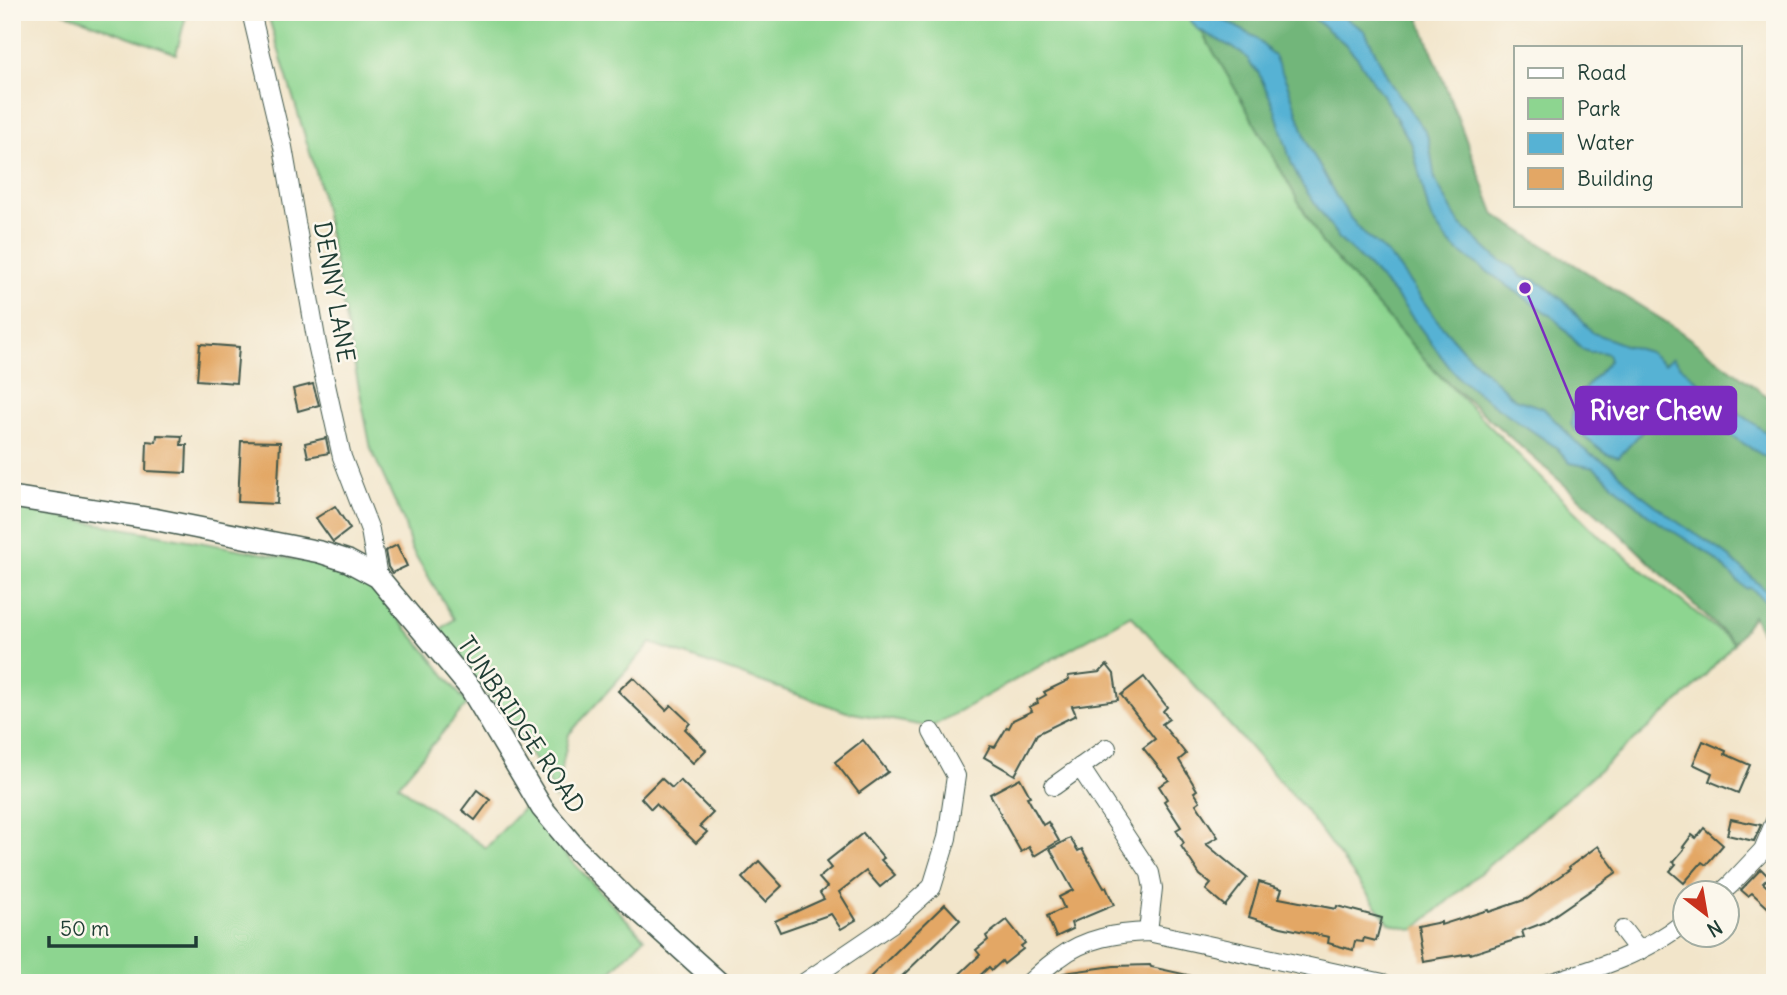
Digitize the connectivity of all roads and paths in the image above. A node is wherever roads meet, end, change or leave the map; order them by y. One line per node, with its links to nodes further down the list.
1 (251, 12): 3 (street, DENNY LANE)
2 (12, 497): 3 (street)
3 (378, 577): 14 (street, TUNBRIDGE ROAD)
4 (932, 732): 15 (street)
5 (1107, 748): 6 (street)
6 (1080, 767): 7 (street); 12 (street)
7 (1054, 786)
8 (1775, 821): 9 (street)
9 (1735, 880)
10 (1672, 929): 13 (street)
11 (1623, 930): 13 (street)
12 (1148, 932): 16 (street); 17 (street)
13 (1639, 951): 18 (street)
14 (719, 983)
15 (804, 983)
16 (1029, 983)
17 (1383, 983)
18 (1549, 983)

